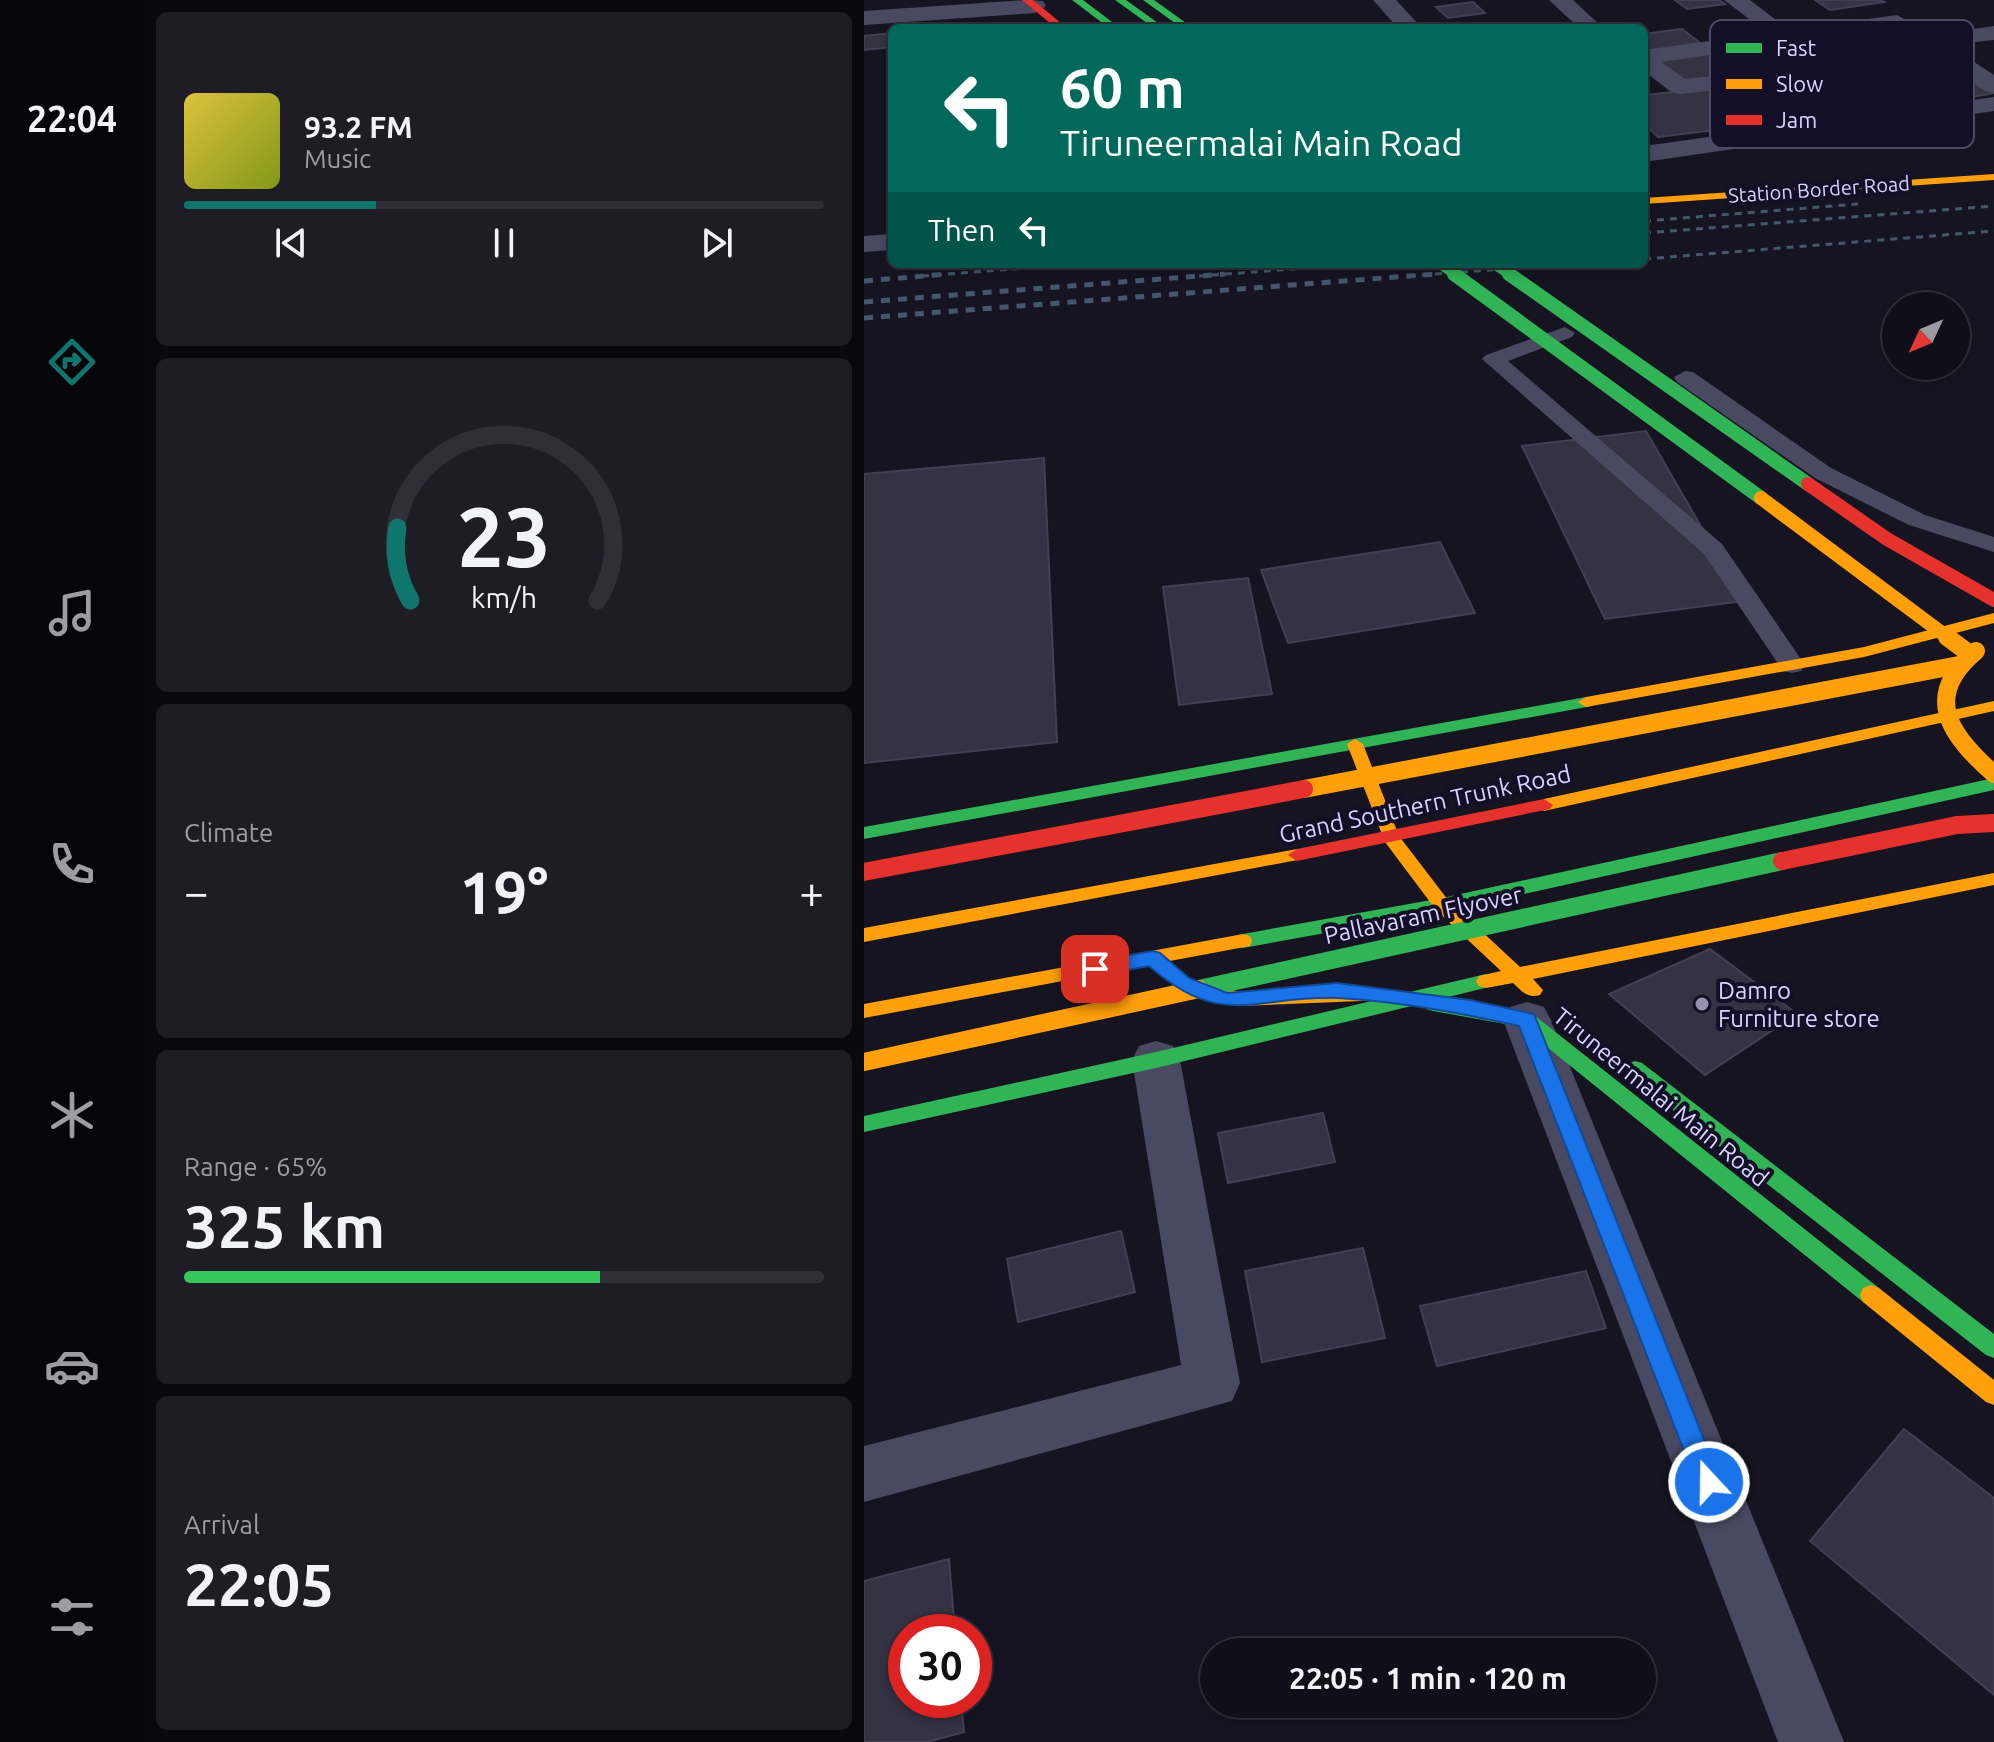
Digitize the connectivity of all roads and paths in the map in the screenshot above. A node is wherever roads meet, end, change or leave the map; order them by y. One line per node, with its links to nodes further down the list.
1 (1077, 0): 13 (main road)
2 (1120, 0): 14 (main road)
3 (1148, 0): 15 (main road)
4 (1384, 0): 16 (street)
5 (1560, 0): 17 (street)
6 (1735, 0): 10 (street)
7 (1886, 0): 11 (street)
8 (1031, 3): 9 (street); 12 (main road)
9 (864, 18)
10 (1765, 20)
11 (1910, 20)
12 (1057, 24)
13 (1110, 24)
14 (1154, 24)
15 (1182, 24)
16 (1407, 24)
17 (1587, 24)
18 (1994, 33): 19 (street)
19 (1974, 38)
20 (1710, 49): 21 (street)
21 (1648, 57)
22 (1648, 61): 28 (street)
23 (1974, 63): 25 (street)
24 (1974, 71): 27 (street)
25 (1994, 74)
26 (1710, 84): 28 (street)
27 (1994, 86)
28 (1680, 87): 29 (street)
29 (1648, 91)
30 (1994, 104): 31 (street)
31 (1974, 107)
32 (1710, 145): 33 (street)
33 (1648, 153)
34 (1994, 177): 35 (main road, Station Border Road)
35 (1648, 199)
36 (888, 242): 37 (street)
37 (864, 244)
38 (1445, 268): 44 (main road, bridge)
39 (1500, 268): 41 (main road, bridge)
40 (1994, 545): 45 (lane)
41 (1994, 600)
42 (1994, 618): 45 (main road)
43 (1994, 642): 44 (main road)
44 (1965, 660): 48 (main road, bridge); 53 (main road, bridge)
45 (1792, 665): 47 (main road)
46 (1994, 706): 52 (main road, Grand Southern Trunk Road)
47 (1355, 744): 51 (main road); 52 (main road, Tiruneermalai Main Road)
48 (1994, 774)
49 (1994, 784): 55 (main road)
50 (1994, 823): 63 (main road, Pallavaram Flyover, bridge)
51 (864, 833)
52 (1391, 838): 55 (main road, Tiruneermalai Main Road); 56 (main road, Grand Southern Trunk Road)
53 (864, 872)
54 (1994, 879): 58 (main road)
55 (1442, 905): 57 (main road); 58 (main road, Tiruneermalai Main Road)
56 (864, 935)
57 (1153, 958): 59 (main road, Tiruneermalai Main Road); 60 (main road)
58 (1530, 999): 59 (main road); 59 (main road, Tiruneermalai Main Road); 66 (main road, Tiruneermalai Main Road); 68 (street)
59 (1407, 1001): 61 (main road)
60 (864, 1011)
61 (1156, 1060): 64 (main road); 67 (street)
62 (1624, 1061): 65 (main road, Tiruneermalai Main Road)
63 (864, 1062)
64 (864, 1124)
65 (1994, 1348)
66 (1994, 1394)
67 (864, 1474)
68 (1811, 1742)

